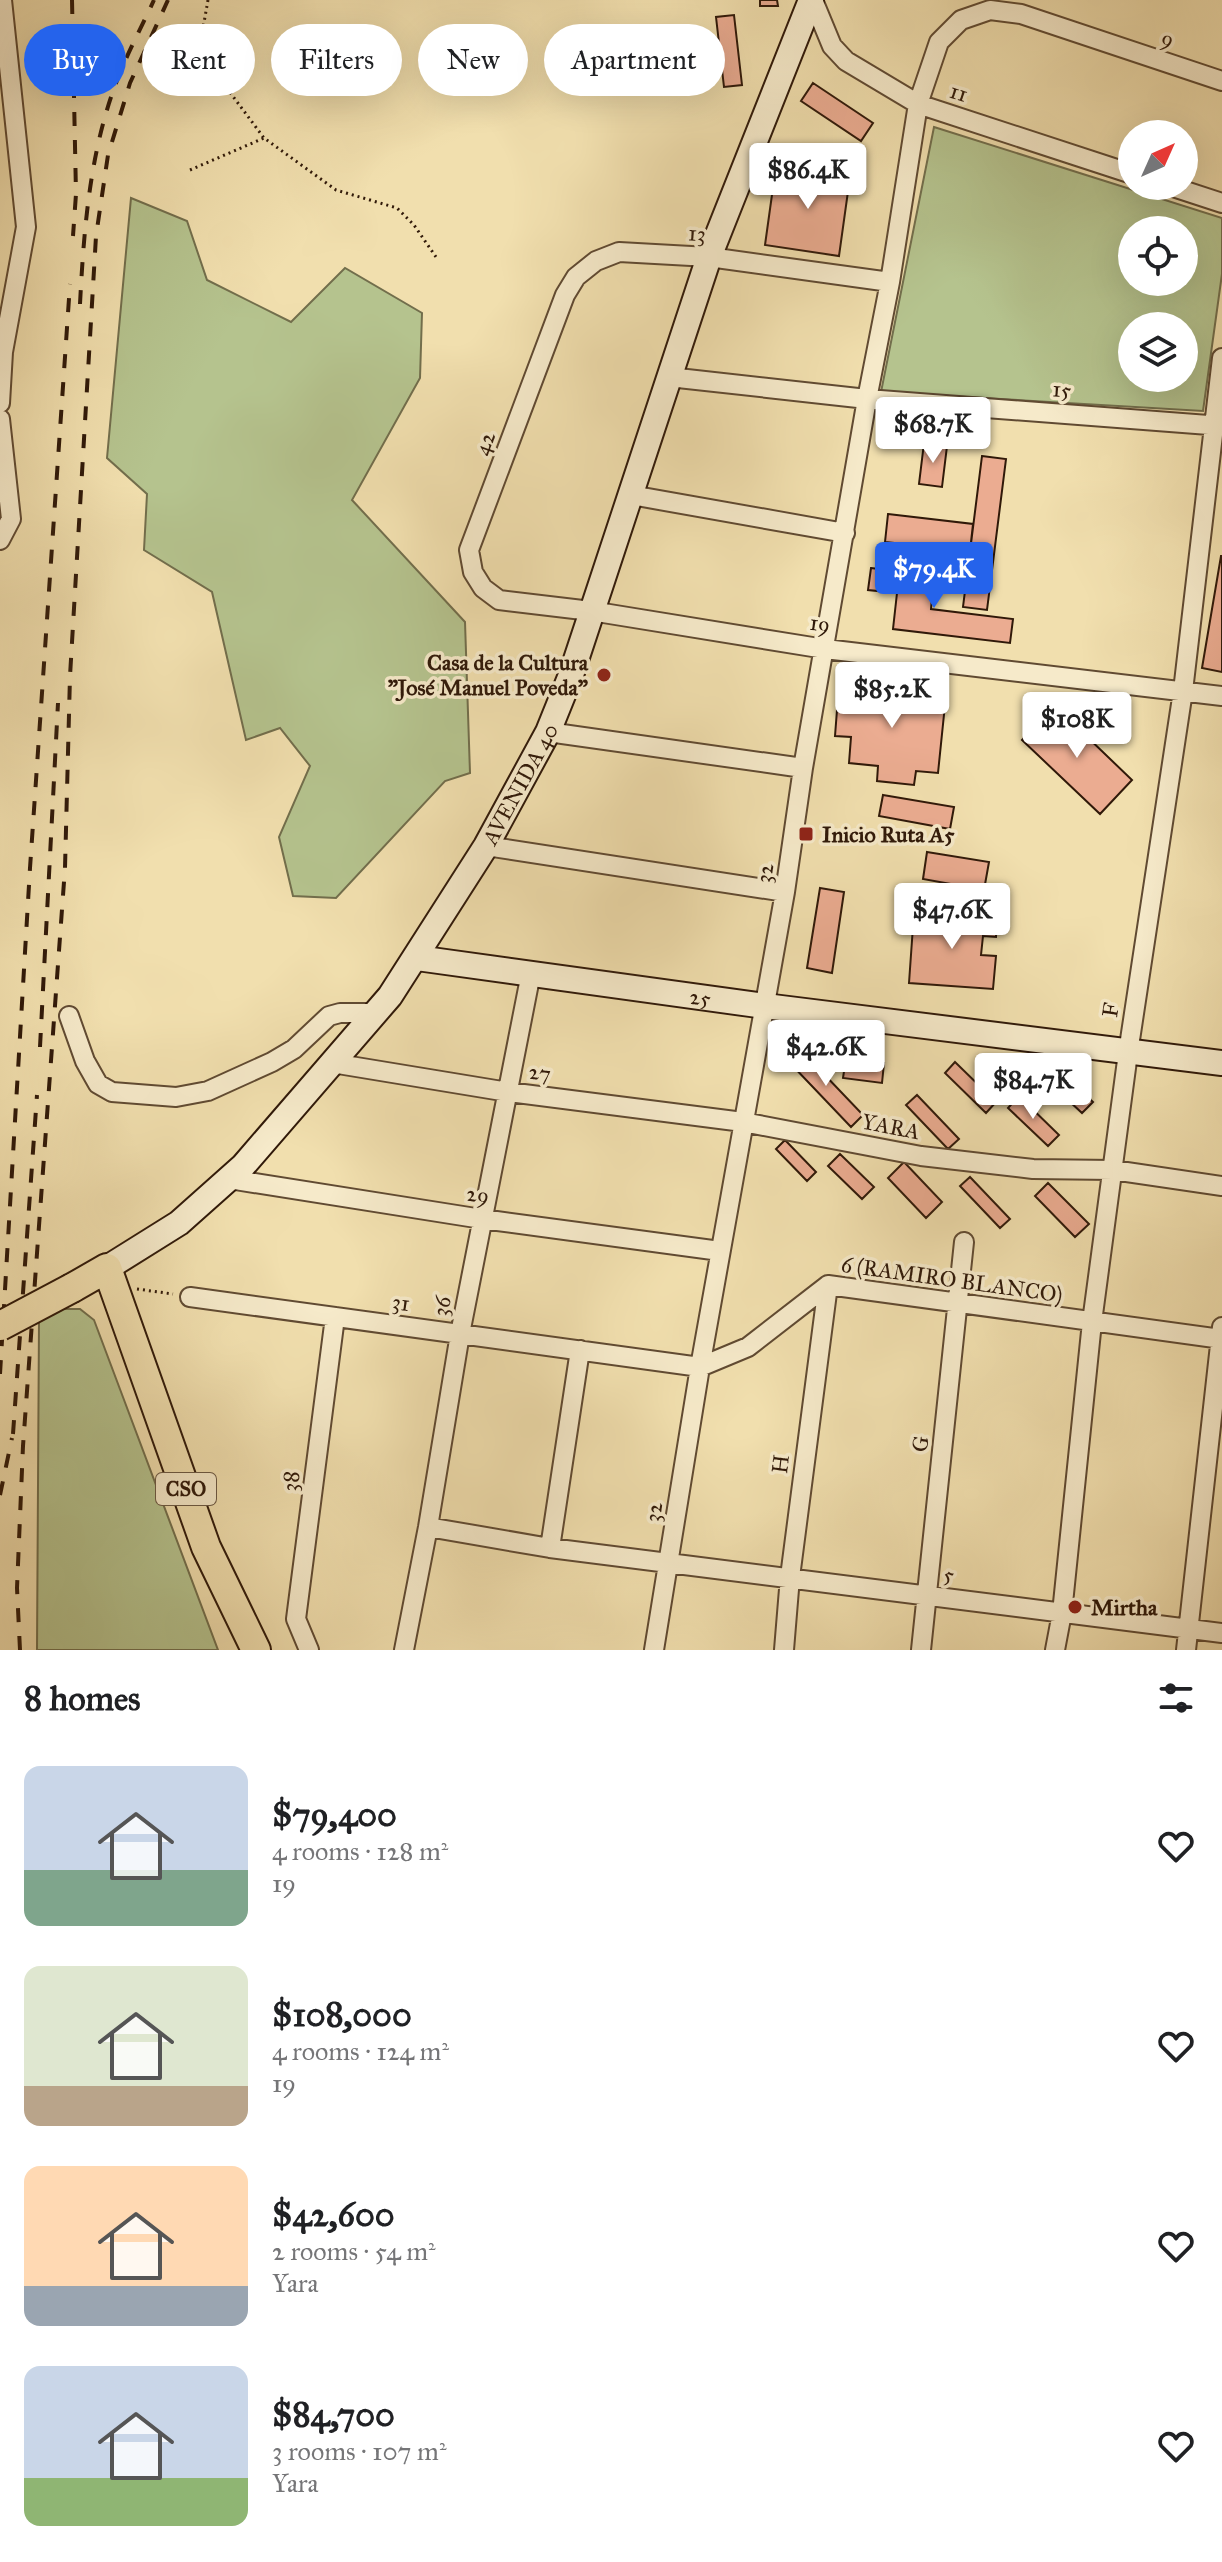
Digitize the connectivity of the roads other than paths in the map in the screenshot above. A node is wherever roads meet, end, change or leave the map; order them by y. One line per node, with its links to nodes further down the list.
1 (2, 0): 14 (street)
2 (812, 0): 4 (street, 11); 8 (main road, AVENIDA 40)
3 (1222, 81): 4 (street, 9)
4 (918, 104): 5 (street, 11); 9 (street, 32)
5 (1118, 169)
6 (1198, 195): 7 (street)
7 (1222, 203)
8 (709, 257): 9 (street, 13); 10 (street, 13); 12 (main road, AVENIDA 40)
9 (890, 282): 13 (street, 32)
10 (565, 295): 20 (street, 42)
11 (1222, 358): 16 (street, F)
12 (669, 377): 13 (street, 15); 17 (main road, AVENIDA 40)
13 (867, 399): 16 (street, 15); 18 (street, 32)
14 (0, 403)
15 (0, 419): 19 (street)
16 (1218, 425): 23 (street, F)
17 (631, 495): 18 (street); 21 (main road, AVENIDA 40)
18 (845, 533): 22 (street, 32)
19 (0, 540)
20 (499, 600): 21 (street, 19)
21 (591, 611): 22 (street, 19); 25 (main road, AVENIDA 40)
22 (825, 649): 23 (street, 19); 26 (street, 32)
23 (1183, 691): 24 (street, 19); 34 (street, F)
24 (1222, 696)
25 (548, 732): 26 (street); 27 (main road, AVENIDA 40)
26 (803, 768): 28 (street, 32)
27 (486, 846): 28 (street); 29 (main road, AVENIDA 40)
28 (785, 892): 31 (street, 32)
29 (417, 958): 30 (main road, 25); 32 (main road, AVENIDA 40)
30 (531, 973): 31 (main road, 25); 37 (street, 36)
31 (765, 1006): 34 (main road, 25); 38 (street, 32)
32 (375, 1013): 33 (street); 35 (main road, AVENIDA 40)
33 (69, 1016)
34 (1128, 1053): 36 (main road, 25); 39 (street, F)
35 (332, 1063): 37 (street, 27); 40 (main road, AVENIDA 40)
36 (1222, 1063)
37 (508, 1092): 38 (street, 27); 42 (street, 36)
38 (743, 1122): 39 (street, YARA); 44 (street, 32)
39 (1113, 1170): 41 (street, YARA); 51 (street, F)
40 (229, 1179): 42 (street, 29); 45 (main road, AVENIDA 40)
41 (1222, 1186)
42 (482, 1219): 44 (street, 29); 54 (street, 36)
43 (964, 1242): 49 (street, G)
44 (720, 1251): 57 (street, 32)
45 (110, 1277): 47 (main road); 52 (main road, CSO)
46 (828, 1285): 49 (street, 6 (RAMIRO BLANCO)); 57 (street, 6 (RAMIRO BLANCO)); 61 (street, H)
47 (72, 1288): 52 (main road, CSO); 53 (main road, bridge)
48 (190, 1297): 50 (street, 31)
49 (958, 1305): 51 (street, 6 (RAMIRO BLANCO)); 62 (street, G)
50 (335, 1317): 54 (street, 31); 67 (street, 38)
51 (1092, 1322): 55 (street, 6 (RAMIRO BLANCO)); 63 (street, F)
52 (127, 1323): 66 (main road, CSO)
53 (0, 1326)
54 (460, 1334): 56 (street, 31); 58 (street, 36)
55 (1221, 1335): 64 (street)
56 (580, 1350): 57 (street, 31); 59 (street)
57 (700, 1367): 60 (street, 32)
58 (428, 1527): 59 (street, 5); 68 (street, 36)
59 (550, 1548): 60 (street, 5)
60 (670, 1562): 61 (street, 5); 69 (street, 32)
61 (790, 1577): 62 (street, 5); 70 (street, H)
62 (928, 1596): 63 (street, 5); 71 (street, G)
63 (1062, 1613): 64 (street, 5); 72 (street, F)
64 (1189, 1628): 65 (street, 5); 73 (street)
65 (1222, 1633)
66 (256, 1650)
67 (309, 1650)
68 (404, 1650)
69 (654, 1650)
70 (784, 1650)
71 (921, 1650)
72 (1055, 1650)
73 (1186, 1650)

